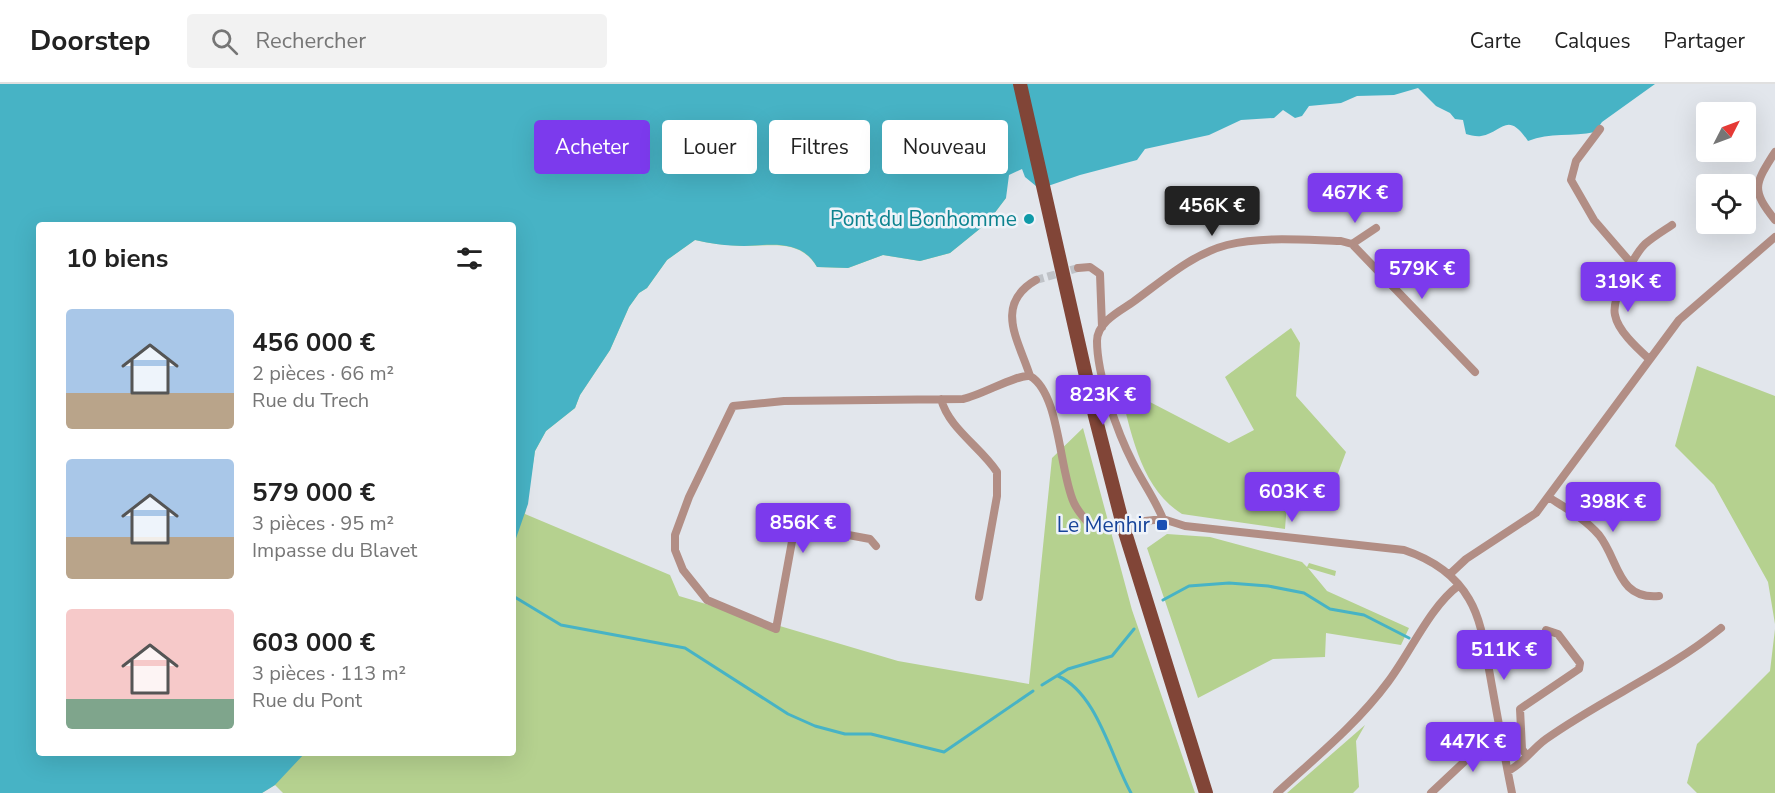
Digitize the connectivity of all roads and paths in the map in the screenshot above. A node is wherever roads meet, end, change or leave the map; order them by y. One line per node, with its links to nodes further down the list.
1 (1020, 84): 19 (main road)
2 (1600, 129): 9 (street)
3 (1775, 152): 4 (street)
4 (1775, 220)
5 (1672, 225): 9 (street)
6 (1376, 228): 8 (street)
7 (1775, 237): 13 (street)
8 (1352, 244): 12 (street); 14 (street)
9 (1631, 263): 13 (street)
10 (1078, 268): 12 (street)
11 (1036, 280): 15 (street)
12 (1102, 327): 18 (street)
13 (1648, 359): 17 (street)
14 (1475, 372)
15 (1030, 376): 16 (street); 19 (street)
16 (941, 399): 20 (street); 24 (street)
17 (1550, 498): 21 (street); 23 (street)
18 (1163, 519): 19 (street); 21 (street)
19 (1125, 529): 30 (main road)
20 (876, 546)
21 (1450, 574): 22 (street)
22 (1458, 586): 27 (street); 31 (street)
23 (1659, 596)
24 (979, 597)
25 (1721, 628): 28 (street)
26 (1546, 630): 28 (street)
27 (1500, 733): 29 (street); 32 (street)
28 (1527, 756): 29 (street)
29 (1508, 771): 33 (street)
30 (1206, 793)
31 (1277, 793)
32 (1431, 793)
33 (1512, 793)

